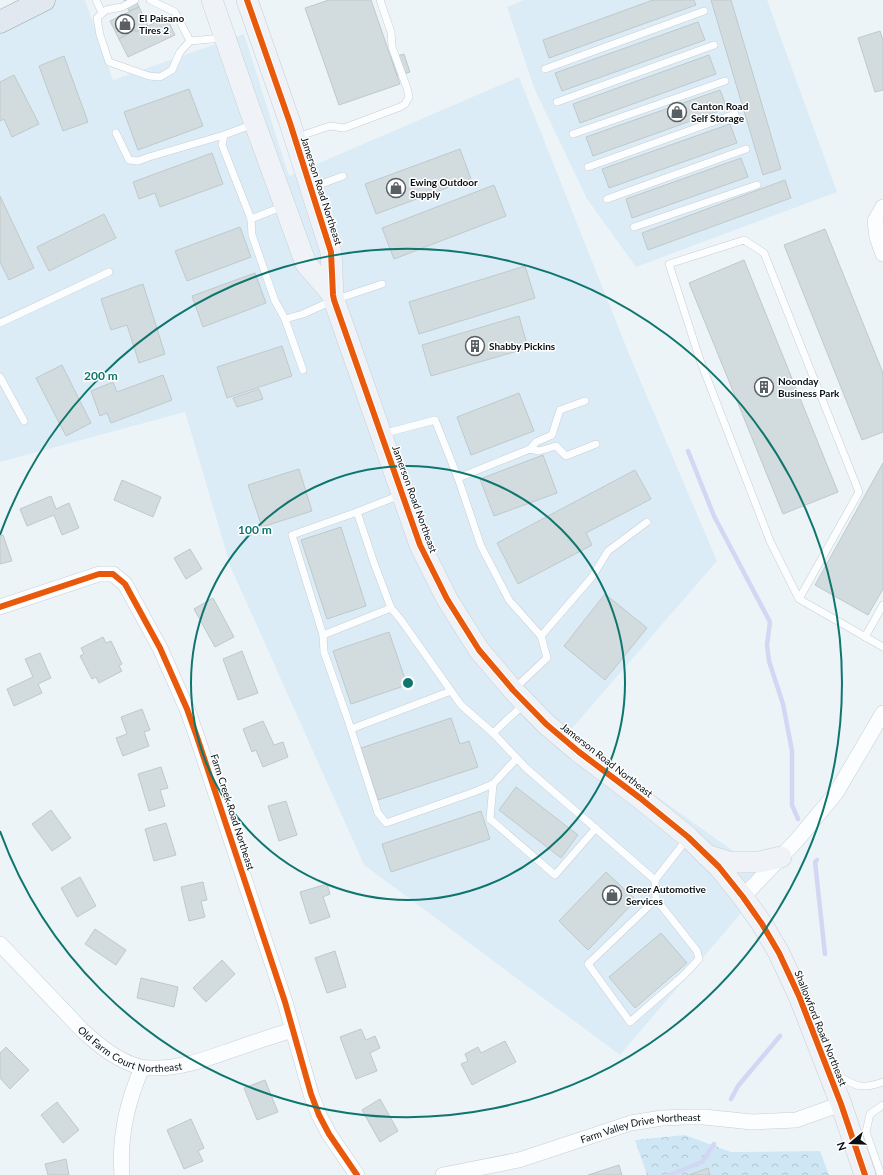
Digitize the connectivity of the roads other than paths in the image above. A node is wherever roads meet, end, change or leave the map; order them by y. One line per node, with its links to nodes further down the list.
1 (44, 0): 10 (main road)
2 (96, 0): 9 (lane)
3 (135, 0): 9 (lane)
4 (150, 0): 12 (lane)
5 (212, 0): 11 (street, Jamerson Road Northeast)
6 (247, 0): 22 (street, Jamerson Road Northeast)
7 (380, 0): 22 (lane)
8 (704, 11): 14 (lane)
9 (102, 13): 12 (lane)
10 (0, 22)
11 (225, 37): 12 (lane); 18 (street, Jamerson Road Northeast)
12 (190, 41)
13 (714, 45): 16 (lane)
14 (545, 69)
15 (725, 81): 20 (lane)
16 (557, 102)
17 (735, 114): 24 (lane)
18 (255, 124): 21 (lane); 29 (street, Jamerson Road Northeast)
19 (116, 133): 21 (lane)
20 (573, 134)
21 (224, 135): 31 (lane)
22 (294, 138): 27 (street, Jamerson Road Northeast)
23 (746, 149): 28 (lane)
24 (588, 166)
25 (343, 176): 27 (lane)
26 (757, 185): 32 (lane)
27 (311, 188): 36 (street, Jamerson Road Northeast)
28 (607, 199)
29 (285, 206): 31 (lane); 36 (street, Jamerson Road Northeast)
30 (883, 207): 33 (street)
31 (251, 219): 37 (lane)
32 (634, 227)
33 (883, 254)
34 (109, 272): 38 (lane)
35 (382, 284): 36 (lane)
36 (334, 297): 37 (lane); 43 (street, Jamerson Road Northeast)
37 (285, 319): 39 (lane)
38 (0, 323)
39 (303, 370)
40 (0, 377): 42 (lane)
41 (585, 401): 45 (lane)
42 (24, 421)
43 (381, 434): 46 (lane); 47 (street, Jamerson Road Northeast)
44 (596, 444): 45 (lane)
45 (530, 449): 46 (lane)
46 (458, 478): 55 (lane)
47 (402, 494): 48 (lane); 59 (street, Jamerson Road Northeast)
48 (357, 512): 53 (lane); 54 (lane)
49 (647, 522): 55 (lane)
50 (799, 599): 50 (lane); 56 (lane)
51 (883, 605): 56 (lane)
52 (0, 607): 73 (street, Farm Creek Road Northeast)
53 (391, 608): 54 (lane); 58 (lane)
54 (323, 635): 61 (lane)
55 (541, 636): 59 (lane)
56 (866, 637): 57 (lane)
57 (883, 647)
58 (451, 691): 61 (lane); 62 (lane)
59 (519, 696): 62 (lane); 66 (street, Jamerson Road Northeast)
60 (883, 713): 68 (street)
61 (351, 729): 64 (lane)
62 (493, 733): 63 (lane)
63 (517, 758): 64 (lane); 65 (lane)
64 (494, 784): 65 (lane)
65 (596, 828): 69 (lane)
66 (688, 837): 67 (street, Jamerson Road Northeast); 69 (lane)
67 (706, 855): 68 (street); 70 (street, Jamerson Road Northeast)
68 (781, 857): 70 (street)
69 (655, 880): 71 (lane)
70 (743, 897): 75 (street, Shallowford Road Northeast)
71 (656, 899): 71 (lane)
72 (0, 944): 74 (street, Old Farm Court Northeast)
73 (292, 1030): 74 (street, Old Farm Court Northeast); 81 (street, Farm Creek Road Northeast)
74 (142, 1068): 80 (street)
75 (828, 1071): 76 (lane); 77 (street, Shallowford Road Northeast)
76 (883, 1082)
77 (841, 1104): 79 (street, Farm Valley Drive Northeast); 83 (street, Shallowford Road Northeast)
78 (883, 1105): 84 (lane)
79 (477, 1172): 82 (street, Farm Valley Drive Northeast)
80 (122, 1175)
81 (357, 1175)
82 (443, 1175)
83 (865, 1175)
84 (881, 1175)

